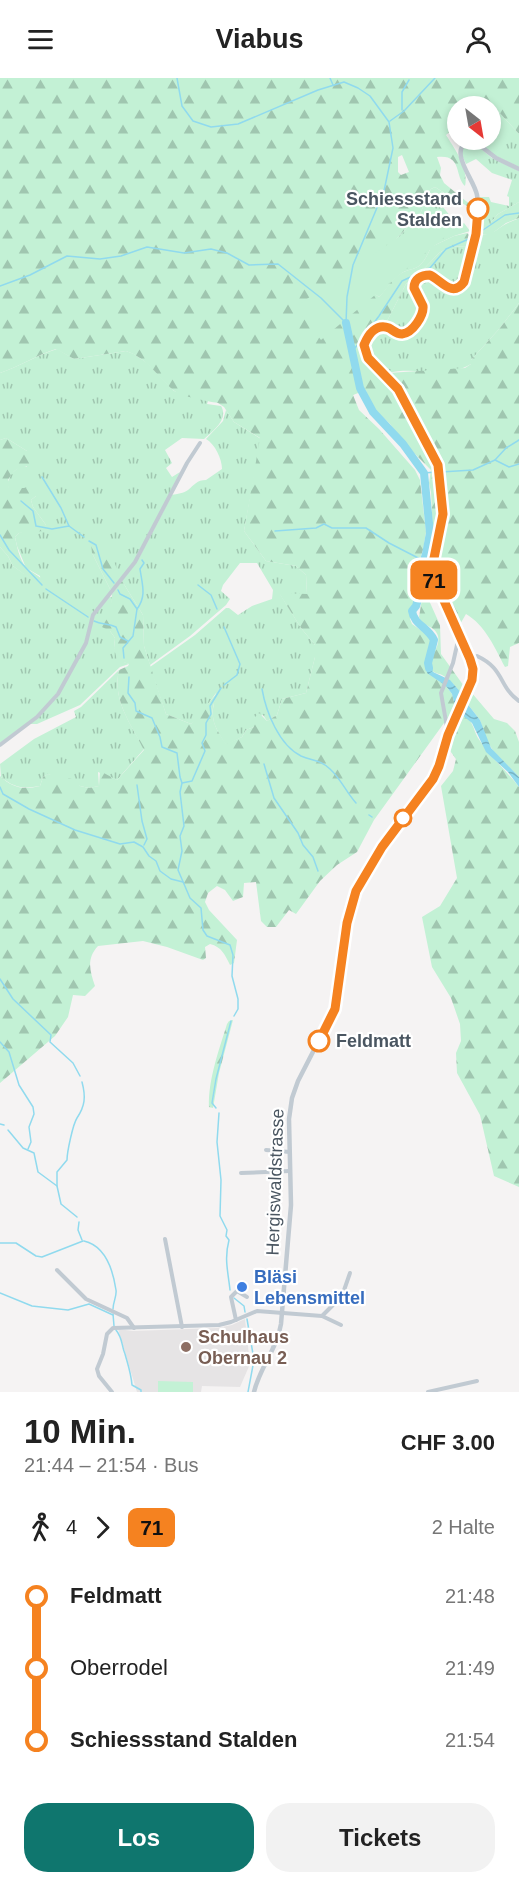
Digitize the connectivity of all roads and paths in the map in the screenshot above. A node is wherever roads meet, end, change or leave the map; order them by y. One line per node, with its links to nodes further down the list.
1 (519, 169): 3 (street, Hergiswaldstrasse)
2 (200, 443): 7 (street)
3 (459, 636): 4 (street, Hergiswaldstrasse); 6 (street)
4 (470, 659): 5 (street); 6 (street, Hergiswaldstrasse)
5 (519, 701)
6 (448, 735): 9 (street, Hergiswaldstrasse)
7 (0, 745)
8 (266, 1150): 9 (street)
9 (290, 1152): 10 (street, Hergiswaldstrasse)
10 (290, 1171): 11 (street); 16 (street, Hergiswaldstrasse)
11 (241, 1173)
12 (165, 1239): 20 (street)
13 (57, 1270): 21 (street)
14 (350, 1273): 17 (street)
15 (247, 1298): 18 (street)
16 (282, 1312): 17 (street); 18 (street); 24 (street, Hergiswaldstrasse)
17 (322, 1316): 19 (street)
18 (236, 1320): 20 (street)
19 (342, 1325)
20 (182, 1327): 21 (street)
21 (135, 1328): 23 (street)
22 (477, 1381): 25 (street)
23 (112, 1392)
24 (254, 1392)
25 (428, 1392)

